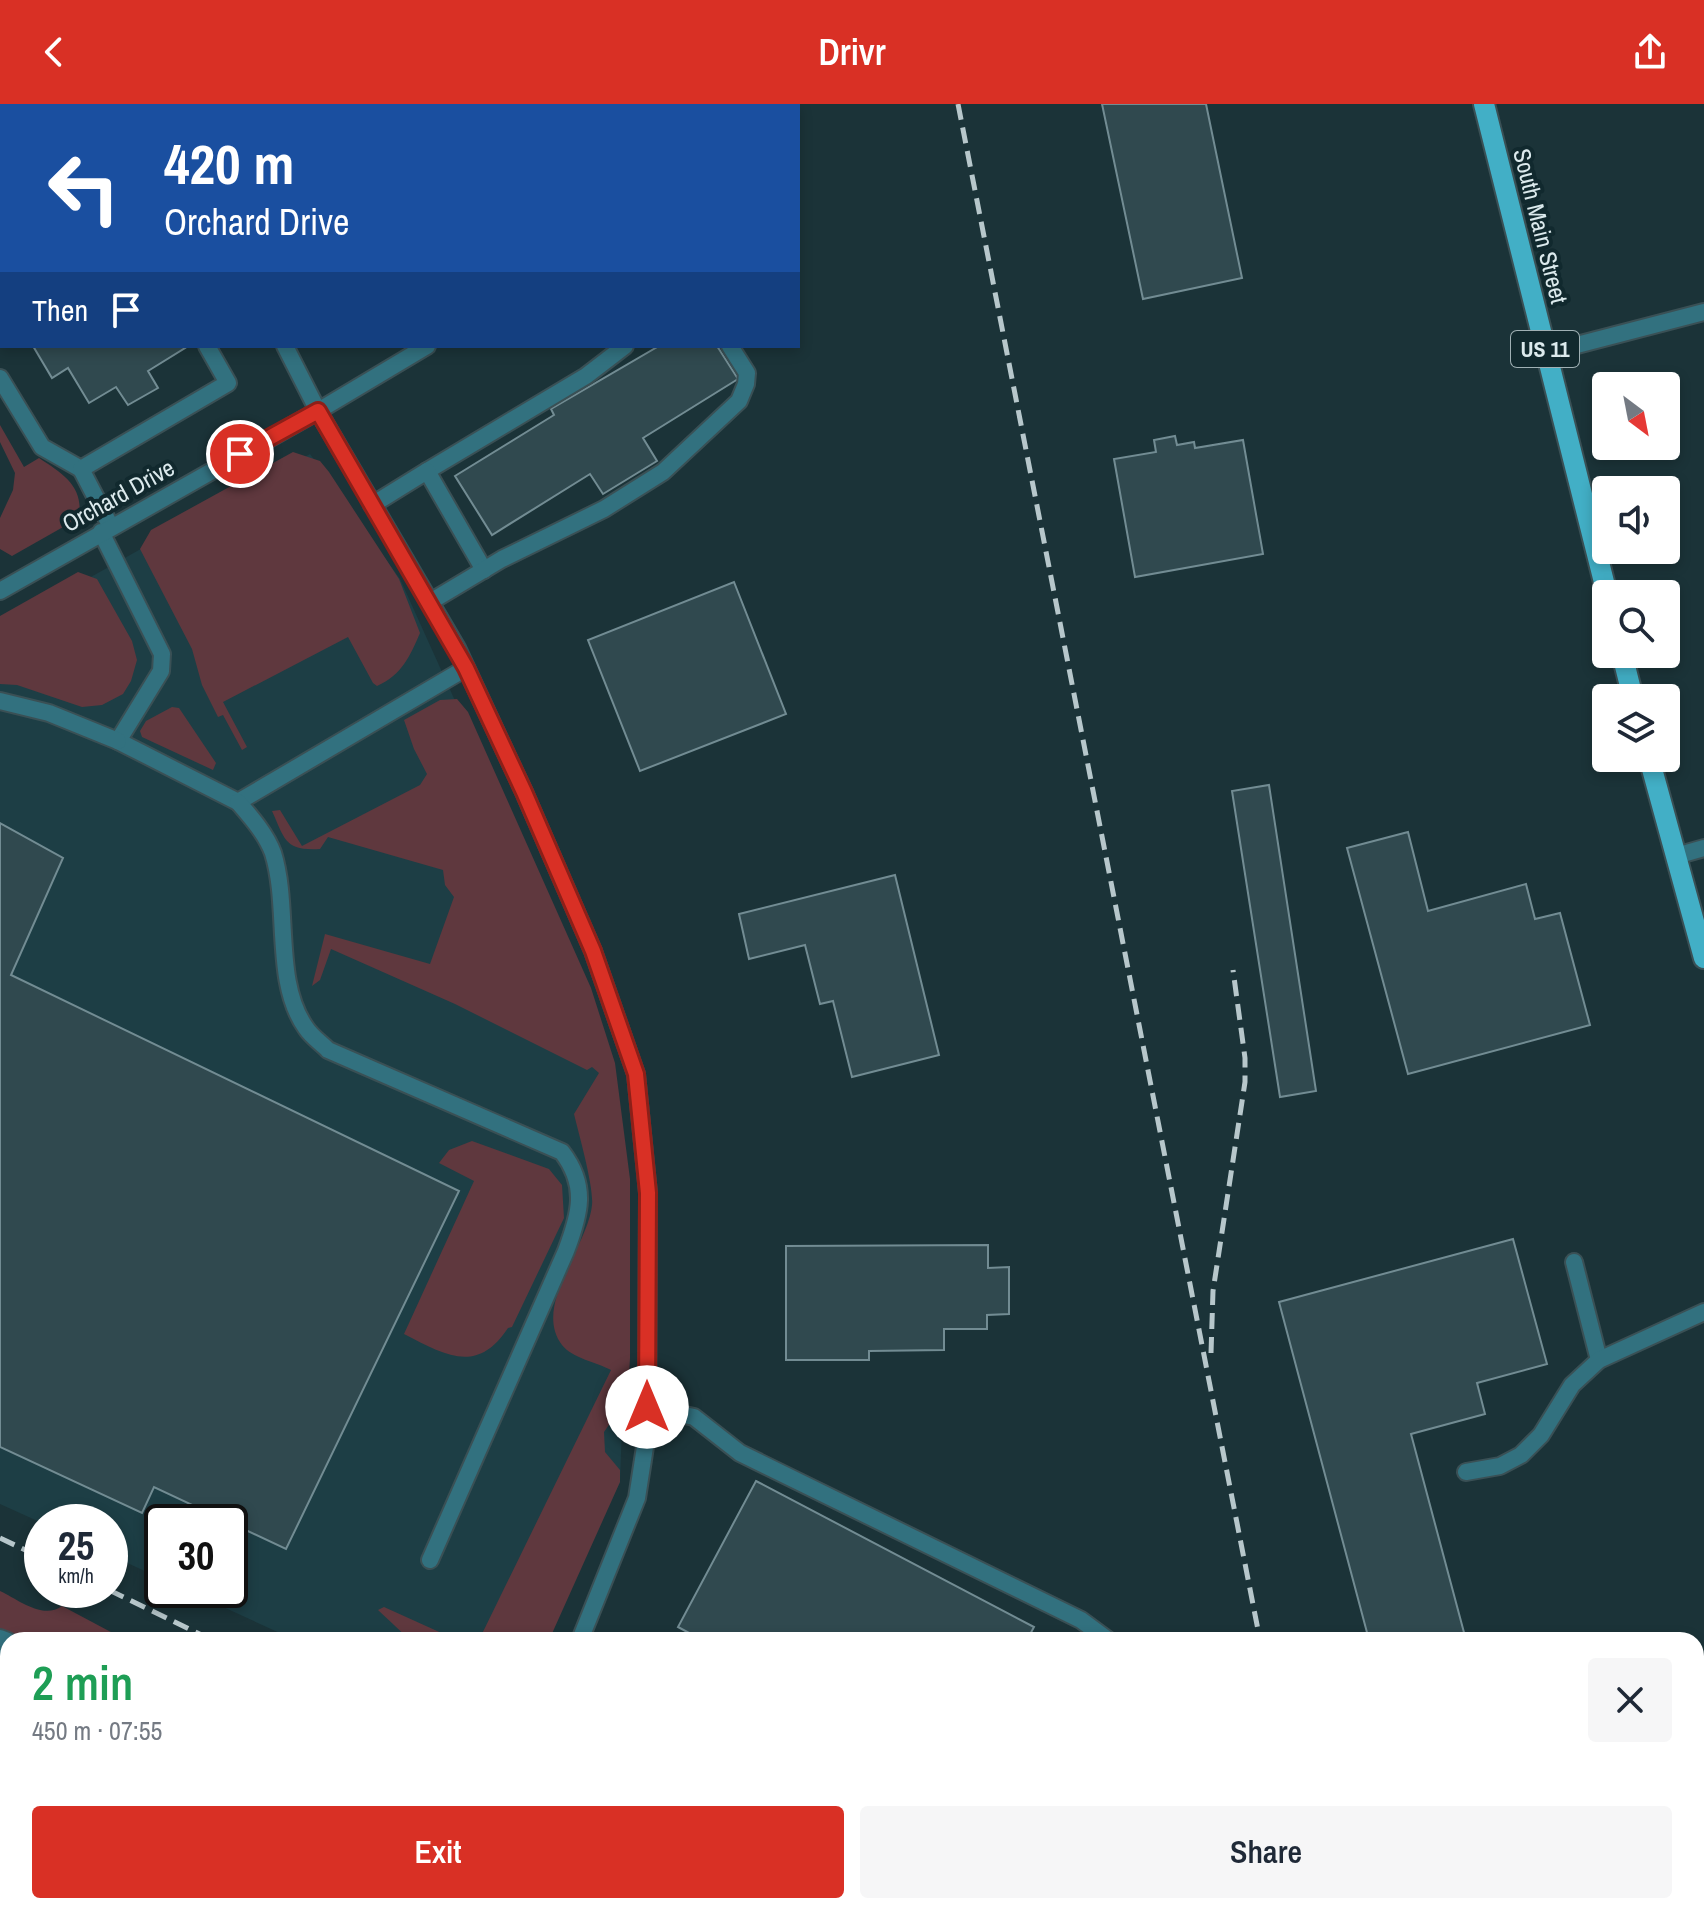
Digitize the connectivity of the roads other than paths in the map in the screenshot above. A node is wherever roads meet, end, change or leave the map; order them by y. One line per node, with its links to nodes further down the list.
1 (1484, 104): 8 (main road, South Main Street / US 11)
2 (1704, 312): 8 (street)
3 (208, 348): 11 (street)
4 (286, 348): 10 (street)
5 (424, 348): 10 (street, Orchard Drive)
6 (622, 348): 12 (street)
7 (731, 348): 15 (street)
8 (1546, 353): 16 (main road, South Main Street / US 11)
9 (0, 378): 11 (street)
10 (318, 411): 13 (street); 14 (street, Orchard Drive)
11 (81, 469): 14 (street)
12 (427, 471): 13 (street); 15 (street)
13 (372, 505): 18 (street)
14 (106, 529): 17 (street, Orchard Drive); 21 (street)
15 (484, 570): 18 (street)
16 (1603, 580)
17 (0, 591)
18 (430, 602): 19 (street)
19 (466, 668): 23 (street); 30 (street)
20 (0, 701): 21 (street)
21 (118, 741): 23 (street)
22 (1653, 772): 25 (main road)
23 (238, 802): 32 (street)
24 (1704, 848): 25 (street)
25 (1676, 856): 26 (main road)
26 (1704, 958)
27 (1574, 1262): 29 (street)
28 (1704, 1312): 29 (street)
29 (1599, 1360): 31 (street)
30 (647, 1407): 33 (street); 34 (street)
31 (1466, 1472)
32 (430, 1560)
33 (583, 1632)
34 (1097, 1632)

